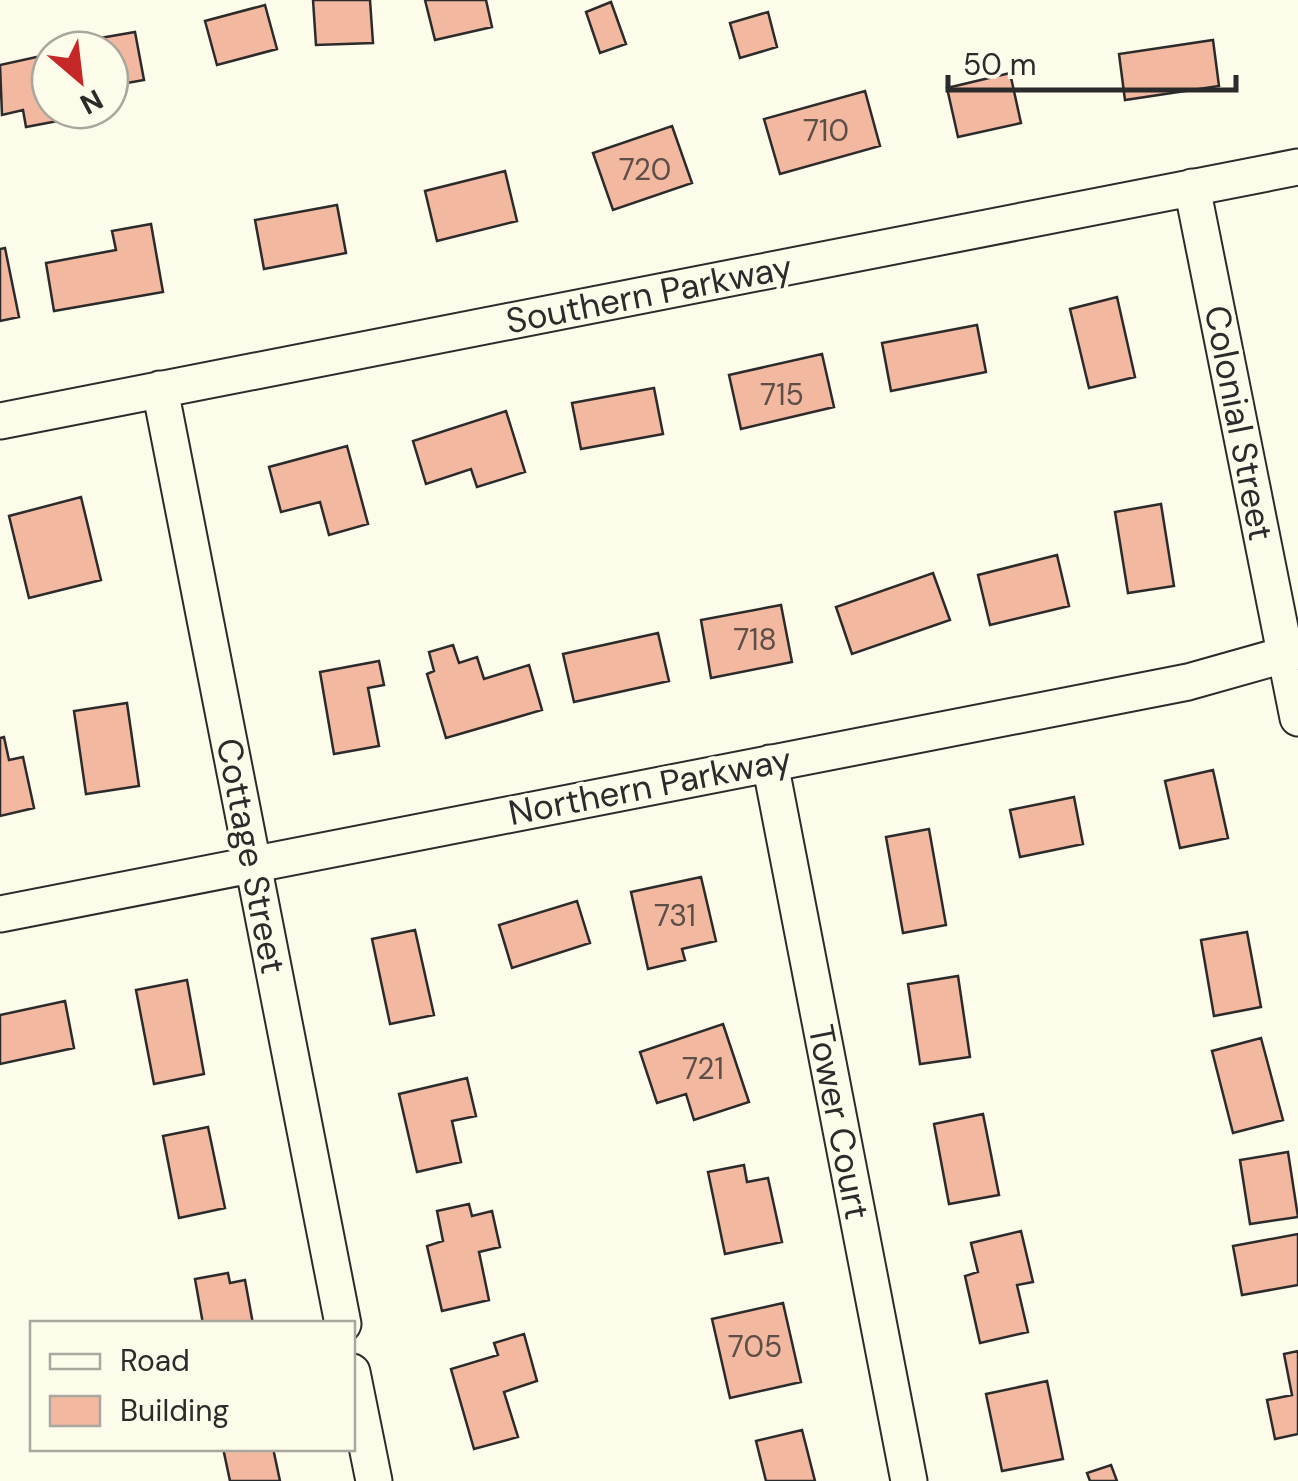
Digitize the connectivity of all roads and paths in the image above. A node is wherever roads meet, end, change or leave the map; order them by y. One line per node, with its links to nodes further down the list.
1 (1298, 166): 2 (street, Southern Parkway)
2 (1192, 187): 3 (street, Southern Parkway); 5 (street, Colonial Street)
3 (160, 389): 4 (street, Southern Parkway); 8 (street, Cottage Street)
4 (0, 421)
5 (1292, 652): 6 (street, Colonial Street); 7 (street, Northern Parkway)
6 (1298, 718)
7 (770, 762): 8 (street, Northern Parkway); 13 (street, Tower Court)
8 (252, 864): 9 (street, Northern Parkway); 10 (street, Cottage Street)
9 (0, 914)
10 (342, 1321)
11 (355, 1387): 12 (street)
12 (374, 1481)
13 (908, 1481)

